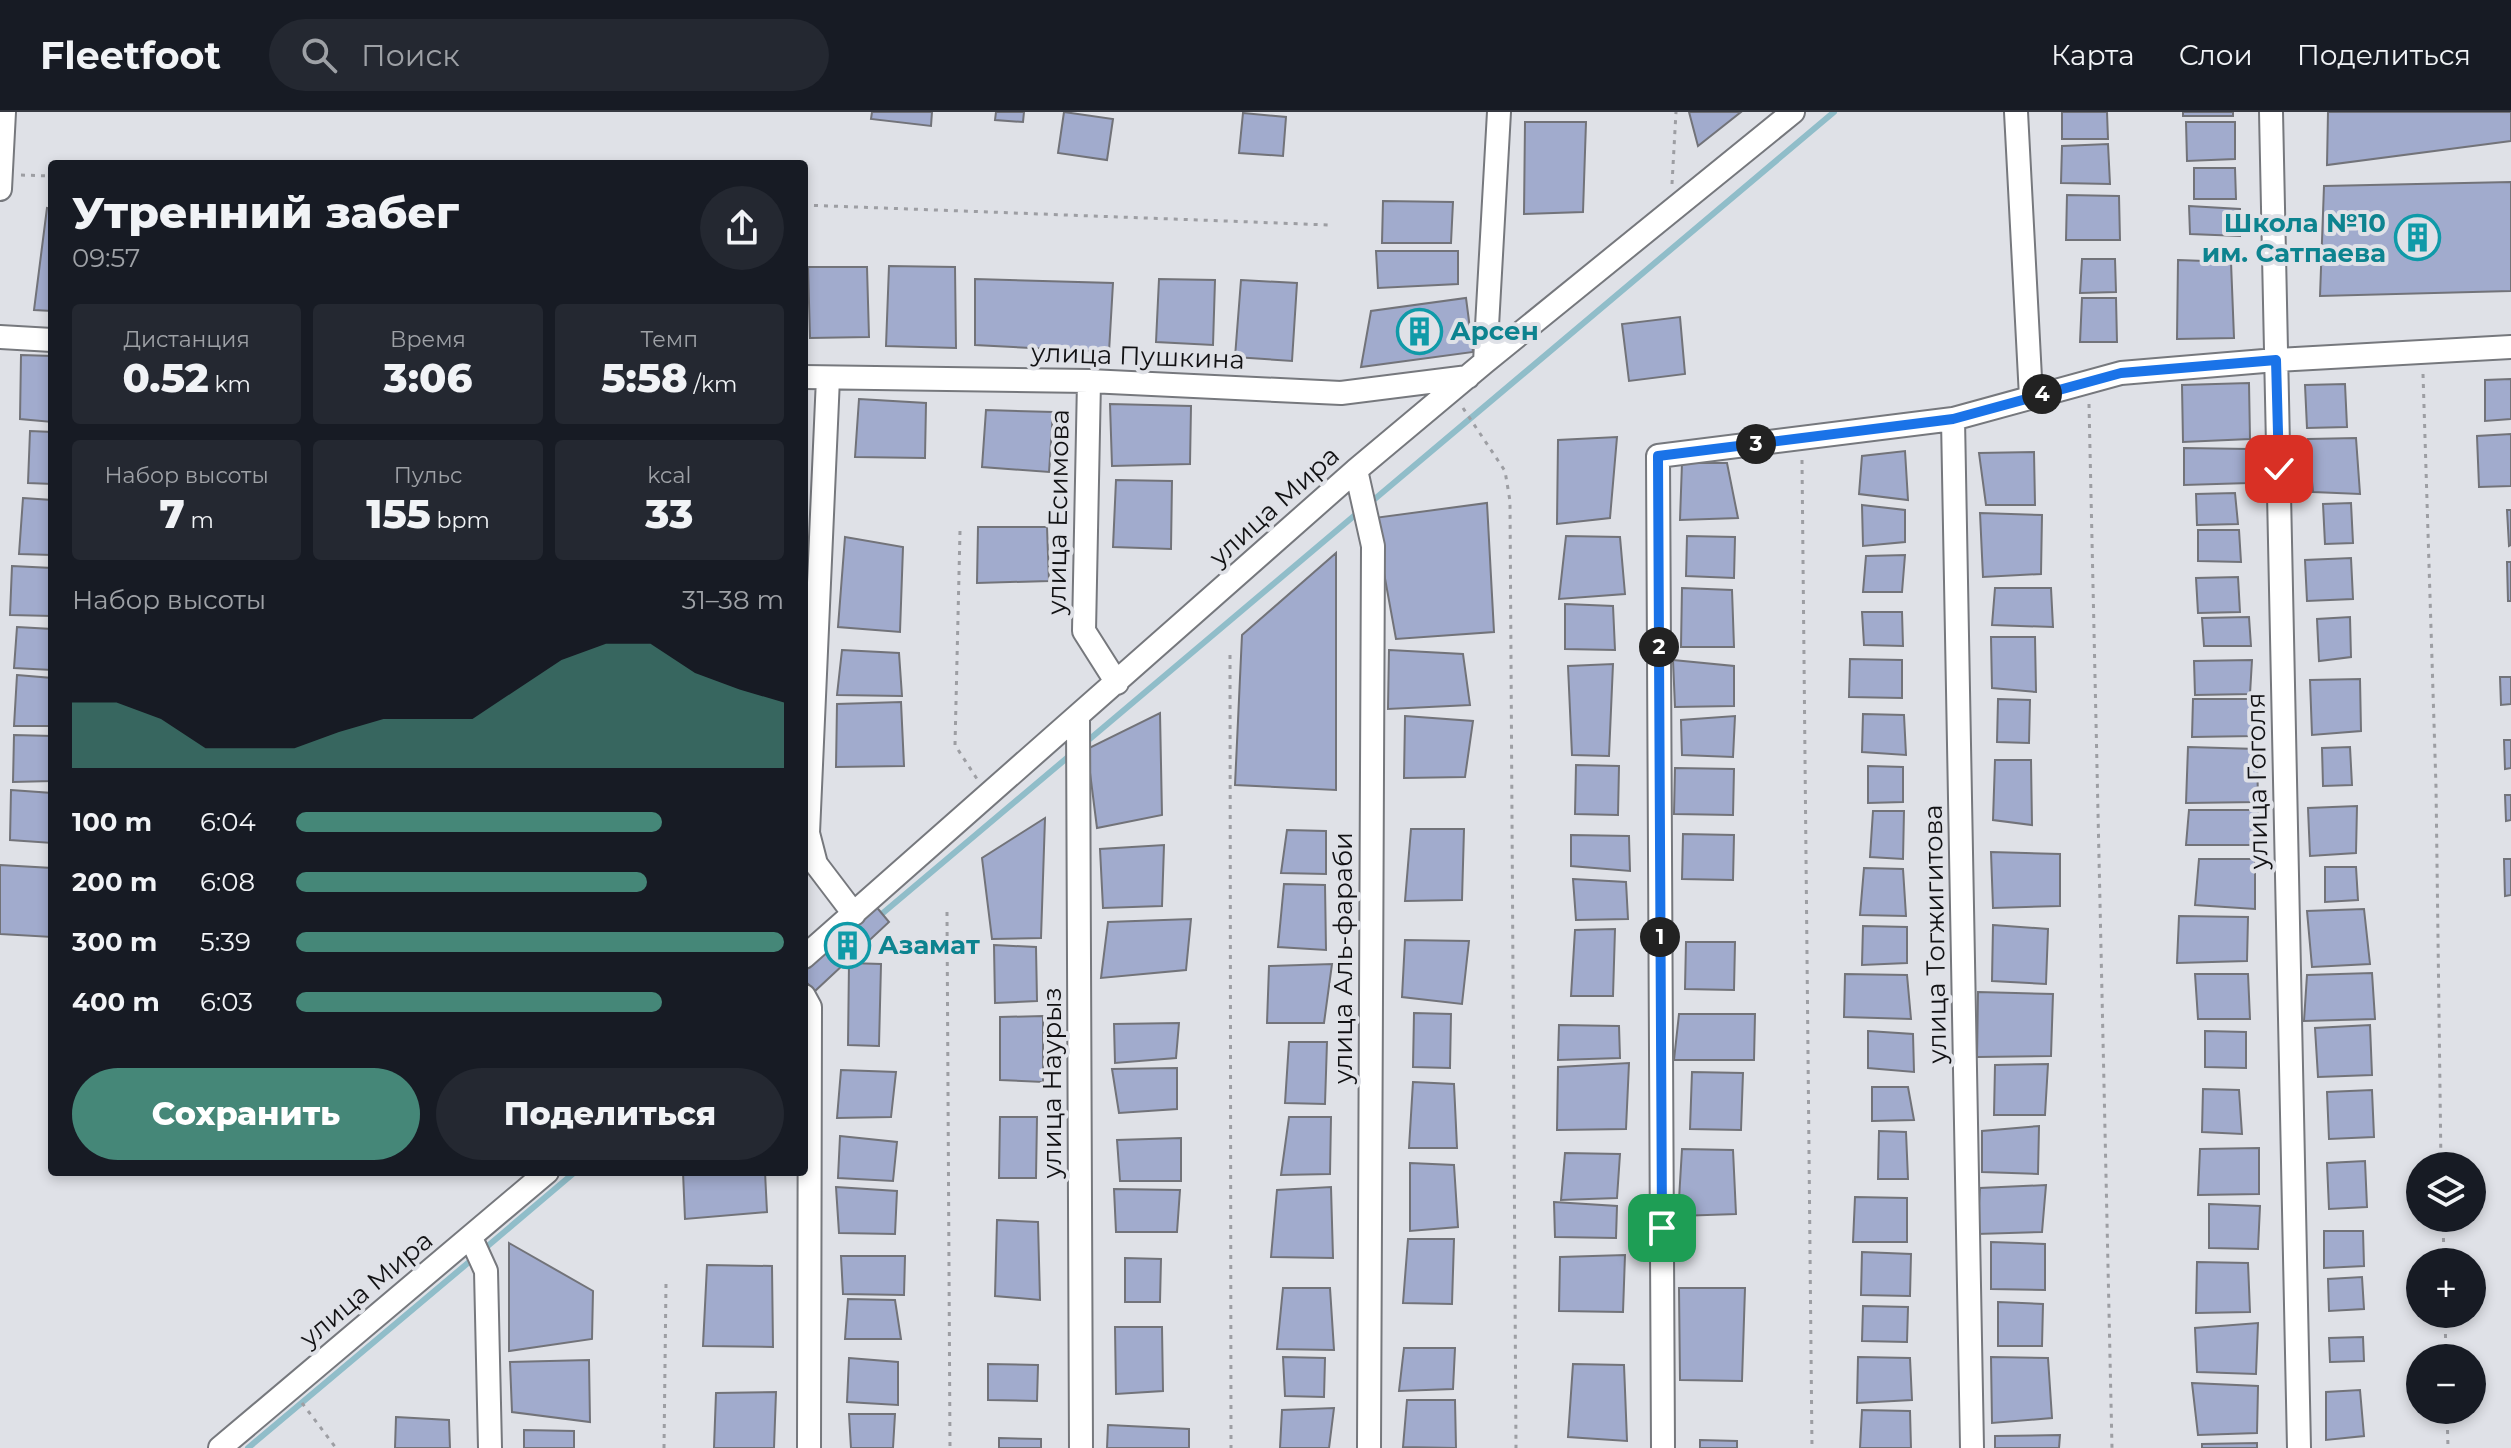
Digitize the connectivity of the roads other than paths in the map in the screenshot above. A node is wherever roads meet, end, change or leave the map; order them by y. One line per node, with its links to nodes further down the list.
1 (4, 112): 6 (street)
2 (1499, 112): 13 (street)
3 (1793, 112): 13 (street, улица Мира)
4 (2016, 112): 16 (street)
5 (2271, 112): 11 (street, улица Гоголя)
6 (1, 174): 7 (street)
7 (0, 189)
8 (0, 337): 9 (street)
9 (48, 340)
10 (2511, 347): 11 (street)
11 (2276, 360): 16 (street); 33 (street, улица Гоголя)
12 (808, 377): 14 (street, улица Пушкина)
13 (1469, 377): 15 (street, улица Пушкина); 18 (street, улица Мира)
14 (828, 378): 15 (street, улица Пушкина); 21 (street)
15 (1089, 381): 19 (street, улица Есимова)
16 (2031, 397): 17 (street)
17 (1953, 419): 31 (street); 32 (street, улица Тогжигитова)
18 (1356, 470): 19 (street, улица Мира); 30 (street, улица Аль-фараби)
19 (1117, 683): 20 (street, улица Мира)
20 (1078, 717): 21 (street, улица Мира); 29 (street, улица Наурыз)
21 (854, 914): 22 (street, улица Мира)
22 (808, 954)
23 (808, 1003): 28 (street)
24 (542, 1176): 25 (street, улица Мира)
25 (471, 1238): 26 (street, улица Мира); 27 (street)
26 (220, 1448)
27 (490, 1448)
28 (809, 1448)
29 (1081, 1448)
30 (1369, 1448)
31 (1663, 1448)
32 (1972, 1448)
33 (2299, 1448)

